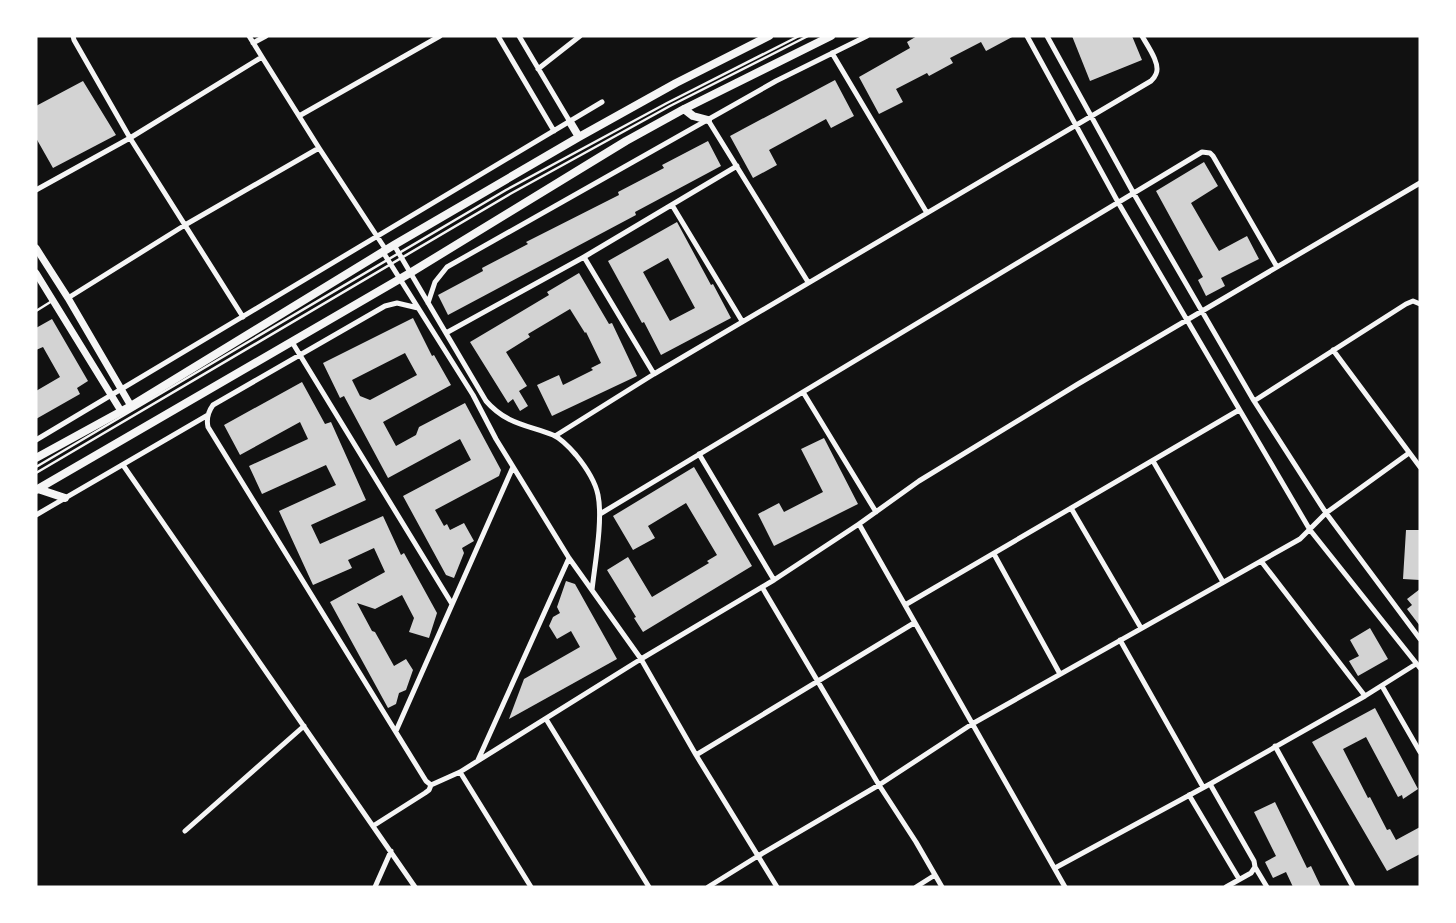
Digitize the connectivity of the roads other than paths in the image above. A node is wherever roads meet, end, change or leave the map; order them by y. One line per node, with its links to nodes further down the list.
1 (73, 36): 29 (street)
2 (249, 36): 16 (street)
3 (266, 36): 16 (street)
4 (440, 36): 22 (street)
5 (498, 36): 27 (street)
6 (518, 36): 19 (street)
7 (580, 36): 19 (street)
8 (769, 36): 28 (main road)
9 (799, 36): 43 (lane)
10 (808, 36): 43 (lane)
11 (831, 36): 21 (main road)
12 (867, 36): 17 (street)
13 (1027, 36): 26 (street)
14 (1047, 36): 23 (street)
15 (1142, 36): 23 (street)
16 (253, 43): 18 (street)
17 (832, 53): 24 (street); 37 (street)
18 (262, 57): 22 (street); 29 (street)
19 (538, 69): 25 (street)
20 (602, 102): 25 (street)
21 (684, 110): 24 (main road); 48 (main road)
22 (299, 116): 30 (street)
23 (1090, 116): 26 (street); 34 (street)
24 (708, 120): 31 (street); 53 (street)
25 (570, 122): 27 (street); 28 (main road)
26 (1074, 124): 35 (street); 37 (street)
27 (554, 131): 39 (street)
28 (579, 137): 40 (main road)
29 (130, 138): 33 (street); 38 (street)
30 (319, 148): 38 (street); 39 (street)
31 (736, 166): 36 (street); 50 (street)
32 (1420, 183): 46 (street)
33 (36, 190)
34 (1134, 194): 35 (street); 46 (street); 57 (street)
35 (1118, 204): 59 (street); 67 (street)
36 (672, 205): 44 (street); 60 (street)
37 (927, 213): 50 (street)
38 (185, 225): 51 (street); 58 (street)
39 (377, 236): 42 (street); 58 (street)
40 (394, 245): 42 (main road); 43 (street)
41 (36, 248): 51 (street)
42 (384, 251): 45 (street); 70 (main road)
43 (400, 255): 45 (lane); 48 (street)
44 (584, 257): 61 (street); 65 (street)
45 (389, 262): 49 (street); 82 (lane); 84 (lane)
46 (1276, 267): 57 (street)
47 (36, 273): 52 (street)
48 (410, 273): 49 (main road); 53 (street)
49 (400, 279): 55 (street); 62 (main road)
50 (808, 282): 60 (street)
51 (68, 298): 66 (street)
52 (53, 300): 56 (lane); 68 (street)
53 (428, 303): 61 (street)
54 (1420, 304): 63 (street)
55 (418, 308): 64 (street); 81 (street)
56 (36, 310)
57 (1203, 311): 59 (street); 69 (street)
58 (243, 317): 66 (street)
59 (1187, 320): 71 (street); 88 (street)
60 (742, 321): 65 (street)
61 (446, 333): 74 (street)
62 (292, 342): 64 (street); 85 (main road)
63 (1333, 350): 69 (street); 76 (street)
64 (300, 356): 73 (street); 101 (street)
65 (654, 374): 74 (street)
66 (122, 390): 68 (street); 70 (street)
67 (803, 392): 77 (street); 88 (street)
68 (111, 396): 72 (street); 75 (street)
69 (1254, 401): 89 (street)
70 (131, 406): 72 (main road)
71 (1239, 410): 79 (street); 93 (street)
72 (121, 411): 78 (main road)
73 (208, 415): 80 (street); 116 (street)
74 (555, 436): 90 (street)
75 (36, 440)
76 (1410, 453): 83 (street); 89 (street)
77 (699, 454): 90 (street); 97 (street)
78 (36, 458)
79 (1153, 461): 87 (street); 98 (street)
80 (123, 465): 86 (street); 115 (street)
81 (513, 466): 95 (street); 101 (street)
82 (36, 467)
83 (1420, 467)
84 (36, 472)
85 (37, 489): 86 (main road)
86 (65, 498): 91 (street)
87 (1071, 508): 94 (street); 104 (street)
88 (876, 512): 92 (street)
89 (1326, 513): 93 (street); 105 (street)
90 (600, 514): 100 (street)
91 (36, 515)
92 (859, 524): 97 (street); 102 (street)
93 (1310, 530): 96 (street); 108 (street)
94 (994, 554): 102 (street); 109 (street)
95 (569, 558): 100 (street); 120 (street)
96 (1261, 561): 98 (street); 112 (street)
97 (774, 580): 99 (street)
98 (1223, 582): 104 (street)
99 (762, 587): 107 (street); 110 (street)
100 (592, 590): 107 (street)
101 (452, 604): 116 (street)
102 (905, 605): 103 (street)
103 (914, 623): 110 (street); 114 (street)
104 (1141, 628): 106 (street)
105 (1420, 639)
106 (1120, 640): 109 (street); 125 (street)
107 (641, 659): 113 (street); 119 (street)
108 (1418, 666): 111 (street)
109 (1060, 674): 114 (street)
110 (817, 681): 119 (street); 124 (street)
111 (1382, 686): 112 (street); 118 (street)
112 (1365, 696): 117 (street)
113 (546, 719): 120 (street); 138 (street)
114 (972, 724): 124 (street); 131 (street)
115 (304, 726): 127 (street); 128 (street)
116 (396, 731): 122 (street)
117 (1275, 746): 123 (street); 146 (street)
118 (1420, 752)
119 (696, 755): 130 (street)
120 (478, 760): 121 (street)
121 (460, 772): 122 (street); 137 (street)
122 (431, 784): 127 (street)
123 (1210, 784): 125 (street); 132 (street)
124 (879, 785): 130 (street); 133 (street)
125 (1203, 787): 126 (street)
126 (1189, 795): 131 (street); 134 (street)
127 (373, 826): 129 (street)
128 (185, 831)
129 (391, 851): 135 (street); 136 (street)
130 (758, 856): 139 (street); 140 (street)
131 (1055, 868): 143 (street)
132 (1255, 868): 134 (street); 145 (street)
133 (935, 876): 141 (street); 142 (street)
134 (1239, 879): 144 (street)
135 (375, 887)
136 (415, 887)
137 (531, 887)
138 (649, 887)
139 (708, 887)
140 (777, 887)
141 (916, 887)
142 (942, 887)
143 (1066, 887)
144 (1226, 887)
145 (1267, 887)
146 (1353, 887)

